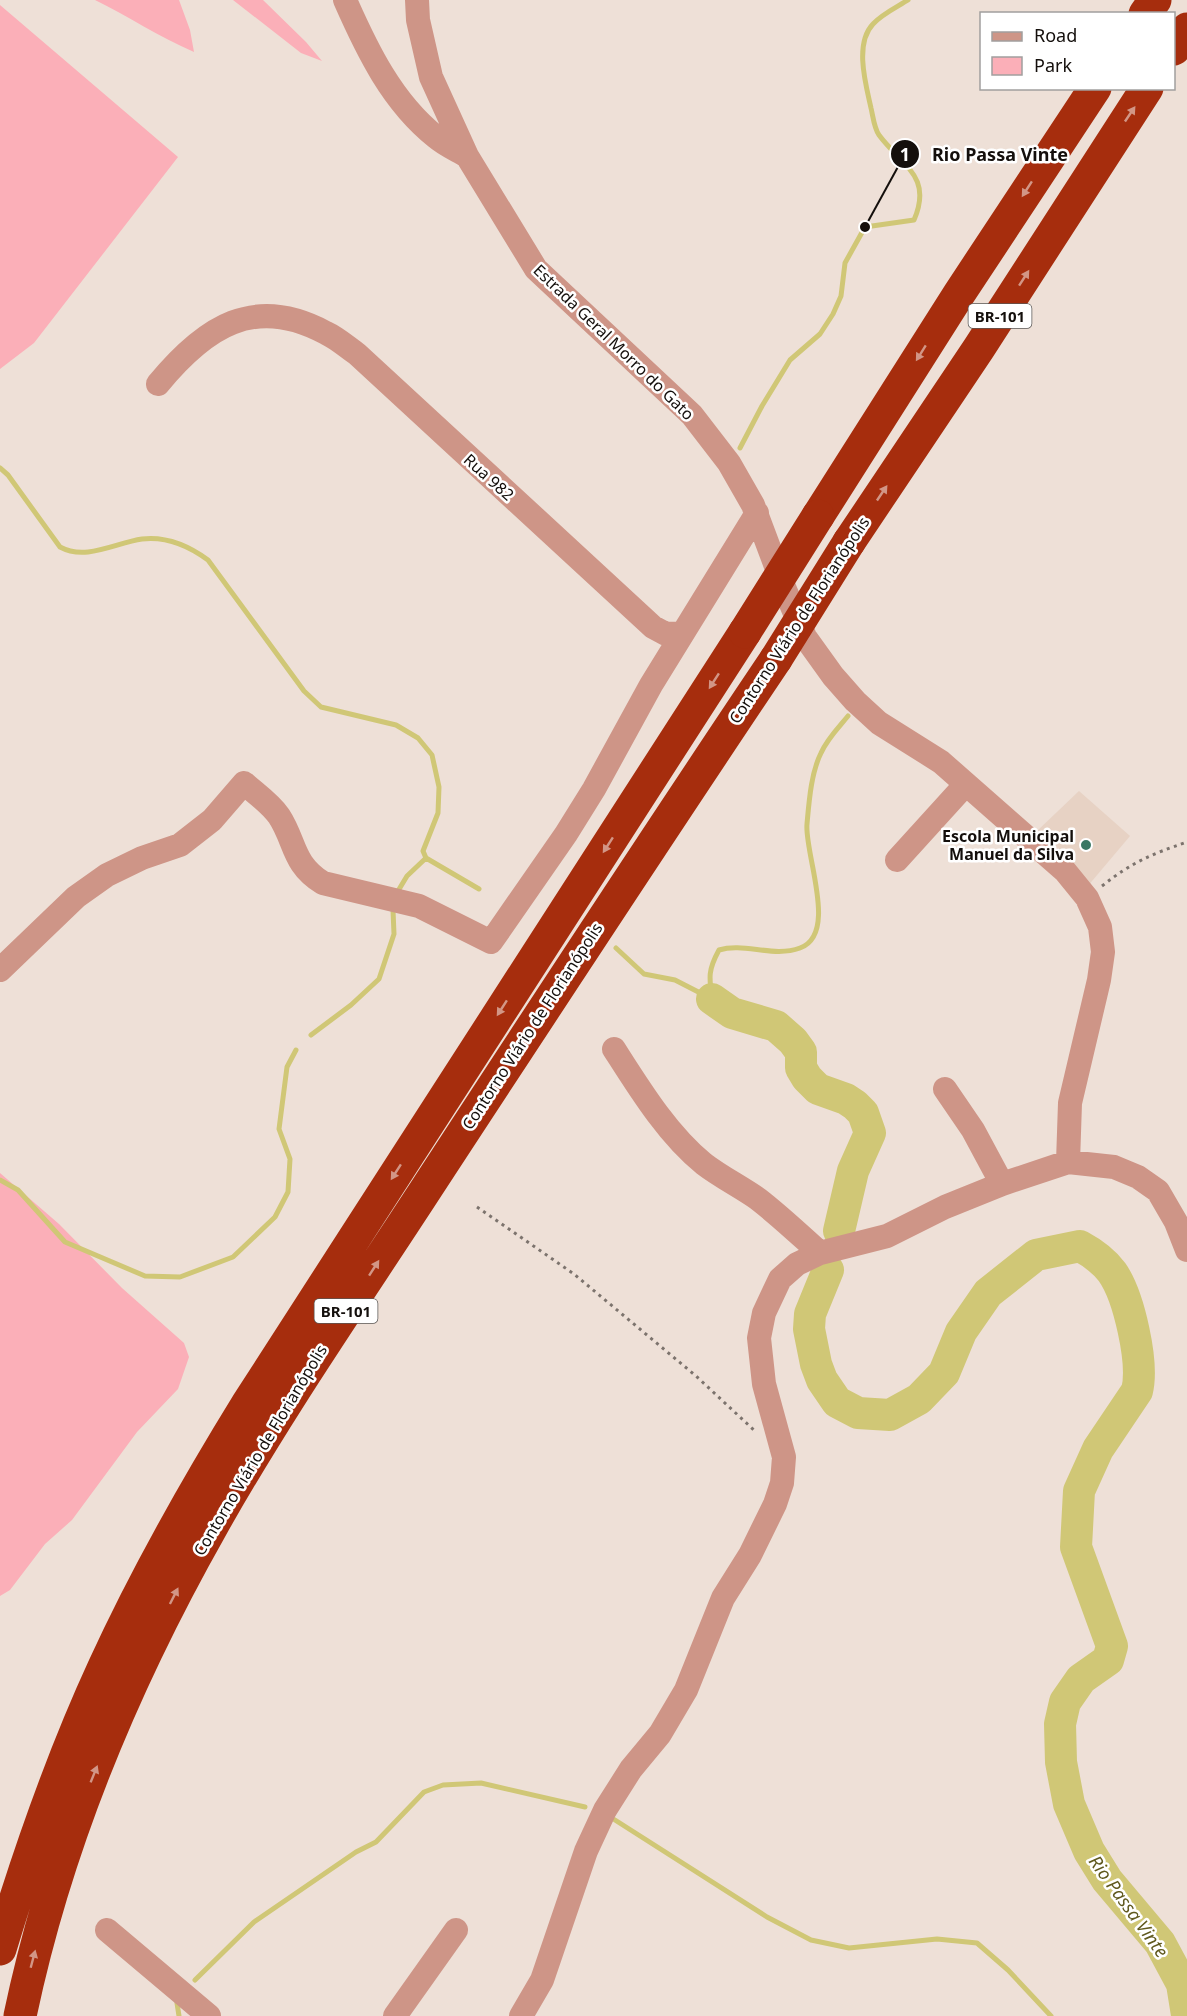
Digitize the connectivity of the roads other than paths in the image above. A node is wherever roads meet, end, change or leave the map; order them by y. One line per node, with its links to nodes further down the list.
1 (345, 0): 7 (street)
2 (417, 0): 7 (street, Estrada Geral Morro do Gato)
3 (1187, 29): 4 (highway)
4 (1175, 46)
5 (1094, 90): 22 (highway, Contorno Viário de Florianópolis / BR-101, one-way to 22, bridge)
6 (1146, 90): 23 (highway, Contorno Viário de Florianópolis / BR-101, one-way to 6, bridge)
7 (467, 156): 9 (street, Estrada Geral Morro do Gato)
8 (158, 384): 10 (street, Rua 982)
9 (757, 513): 10 (street); 11 (street, Estrada Geral Morro do Gato)
10 (681, 633): 13 (street)
11 (966, 784): 12 (street); 16 (street, Estrada Geral Morro do Gato)
12 (897, 860)
13 (0, 970)
14 (614, 1049): 19 (street)
15 (945, 1089): 17 (street)
16 (1068, 1162): 17 (street); 18 (street)
17 (1002, 1184): 19 (street)
18 (1187, 1250)
19 (820, 1253): 26 (street)
20 (107, 1930): 24 (street)
21 (456, 1930): 25 (street)
22 (0, 1949)
23 (21, 2016)
24 (208, 2016)
25 (395, 2016)
26 (521, 2016)

